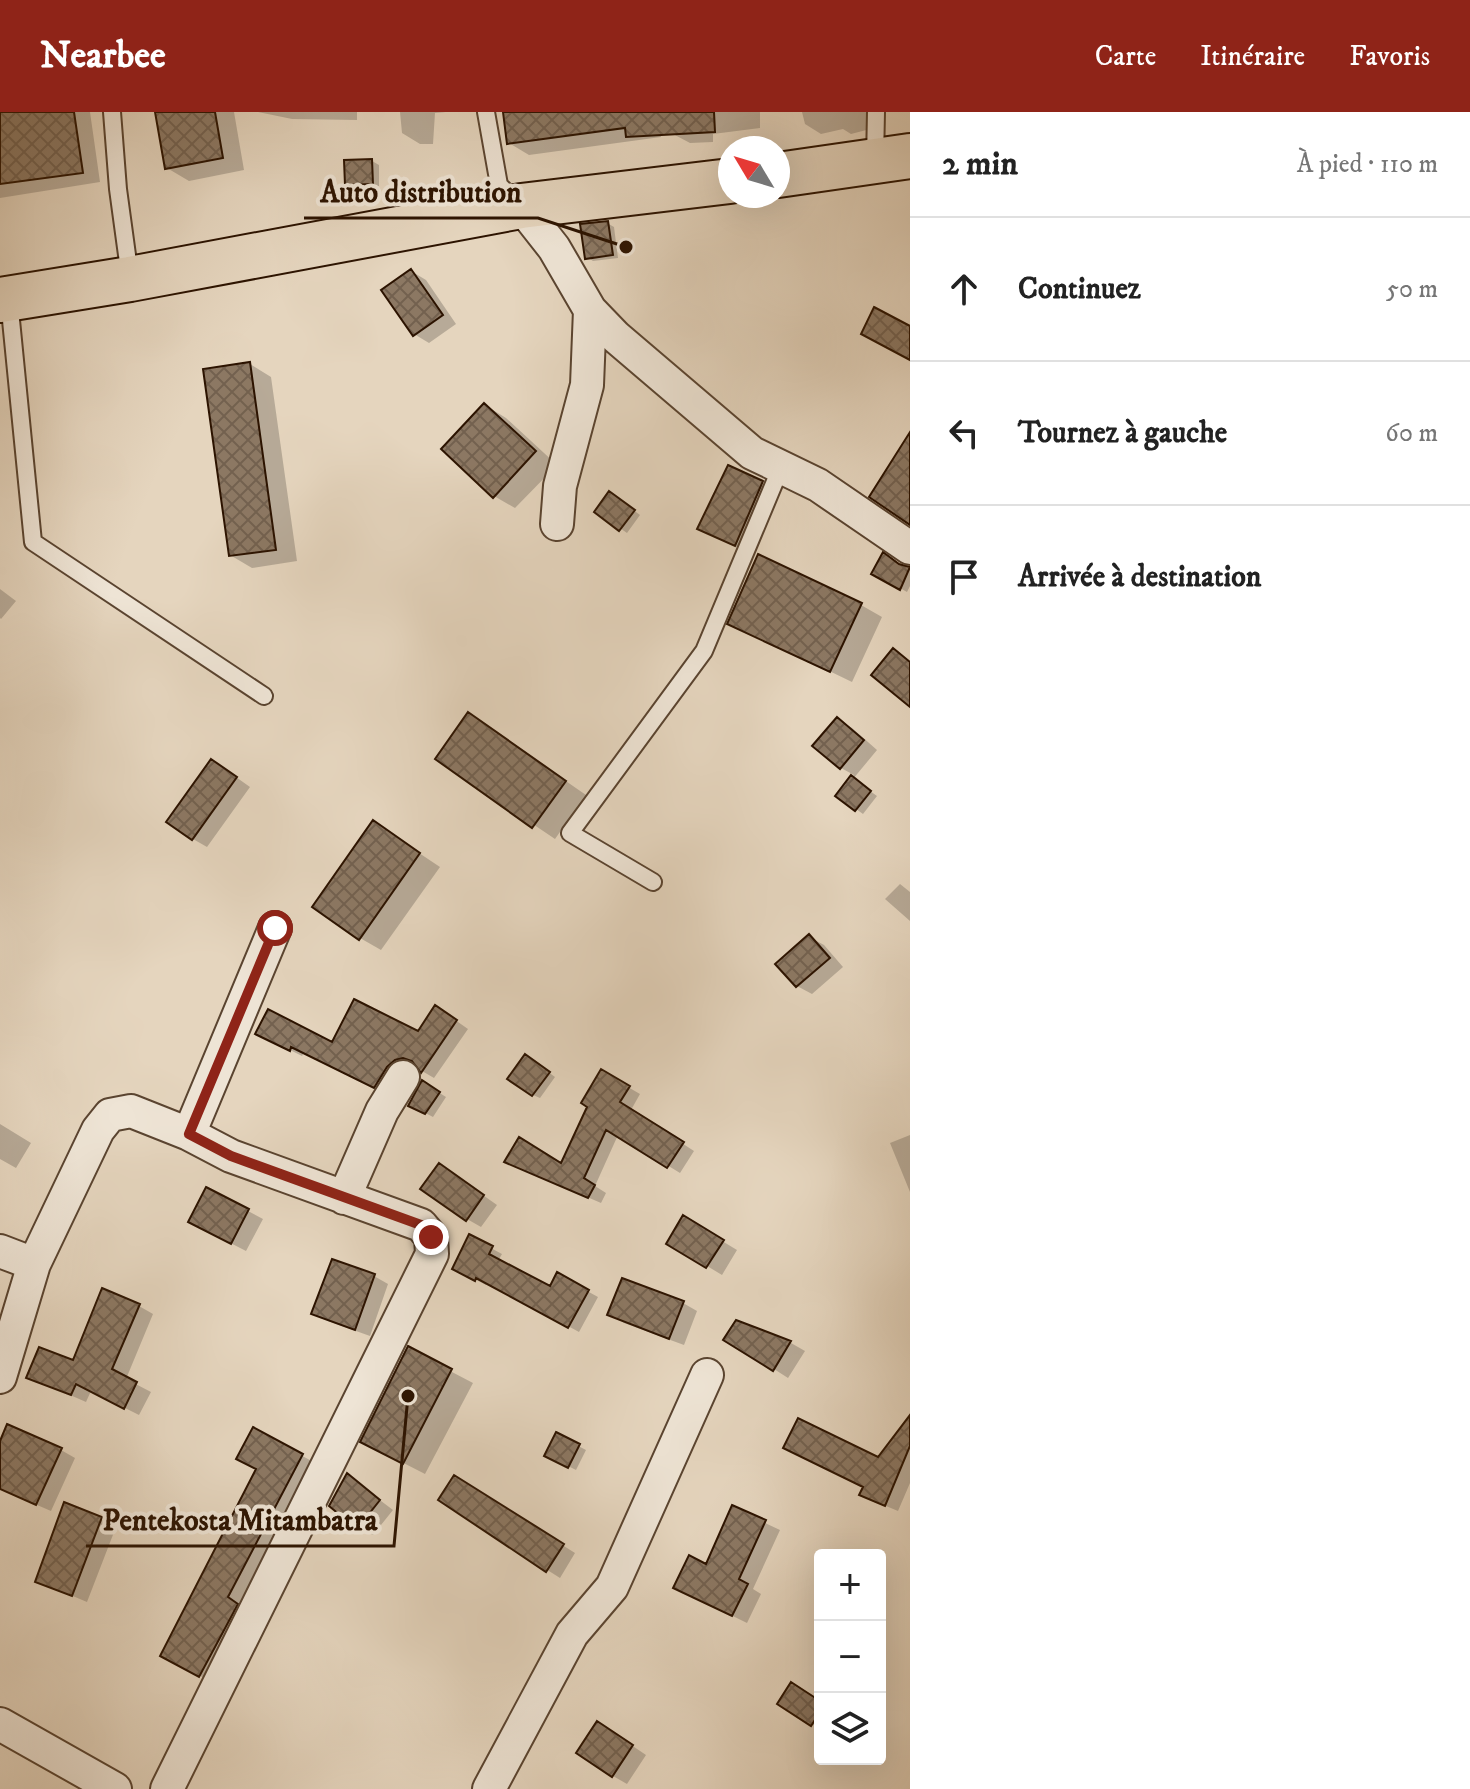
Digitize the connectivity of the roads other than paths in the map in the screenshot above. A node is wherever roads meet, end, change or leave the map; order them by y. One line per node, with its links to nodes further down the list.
1 (112, 112): 8 (lane)
2 (486, 112): 7 (lane)
3 (876, 112): 4 (lane)
4 (892, 159): 5 (main road)
5 (790, 173)
6 (718, 182): 7 (main road)
7 (521, 206): 8 (main road); 10 (street)
8 (130, 279): 9 (main road)
9 (5, 299): 14 (lane)
10 (590, 310): 11 (street); 12 (street)
11 (781, 467): 13 (street); 15 (lane)
12 (557, 524)
13 (910, 548)
14 (264, 696)
15 (653, 882)
16 (275, 928): 18 (street)
17 (403, 1077): 19 (street)
18 (189, 1134): 19 (street); 21 (street)
19 (344, 1198): 26 (street)
20 (0, 1251): 21 (street)
21 (34, 1264): 23 (street)
22 (707, 1375): 27 (street)
23 (0, 1377)
24 (0, 1724): 25 (street)
25 (115, 1789)
26 (167, 1789)
27 (489, 1789)

